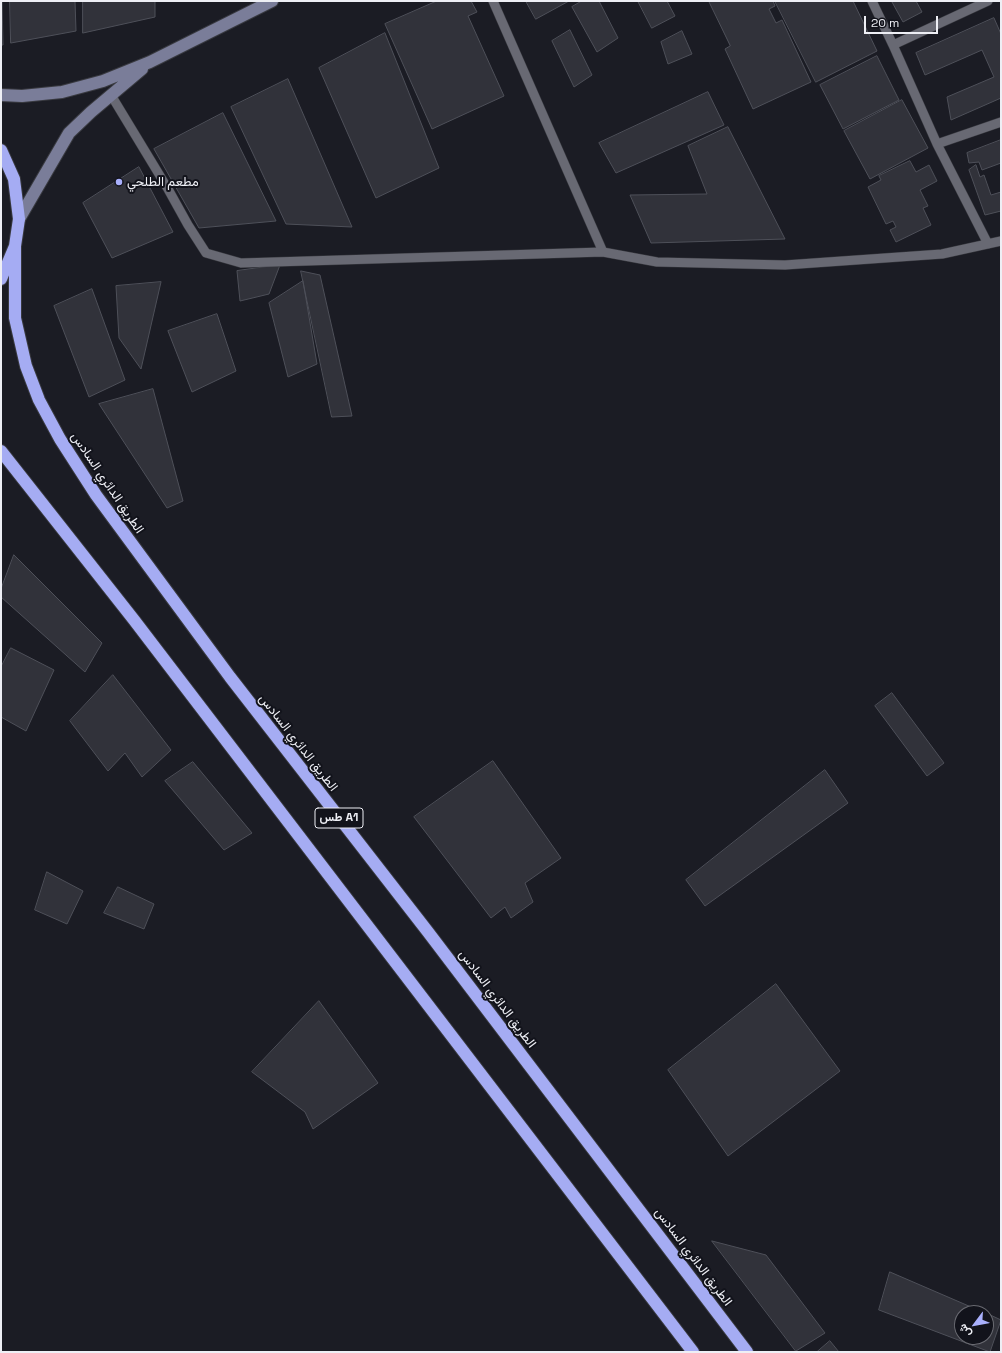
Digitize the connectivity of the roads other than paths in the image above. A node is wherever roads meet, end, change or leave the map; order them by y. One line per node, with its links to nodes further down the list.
1 (272, 1): 6 (main road)
2 (493, 1): 16 (lane)
3 (872, 1): 5 (lane)
4 (988, 1): 5 (lane)
5 (893, 45): 10 (lane)
6 (150, 62): 7 (main road); 8 (main road)
7 (1, 95)
8 (111, 95): 12 (main road); 16 (lane)
9 (1001, 122): 10 (lane)
10 (937, 144): 14 (lane)
11 (1, 150): 12 (highway, الطريق الدائري السادس)
12 (19, 219): 15 (highway, الطريق الدائري السادس)
13 (1001, 240): 14 (lane)
14 (988, 244): 16 (lane)
15 (15, 246): 17 (highway, الطريق الدائري السادس); 20 (highway, الطريق الدائري السادس / طس A1)
16 (603, 252)
17 (1, 279)
18 (1, 451): 19 (highway, طس A1)
19 (693, 1352)
20 (747, 1352)

